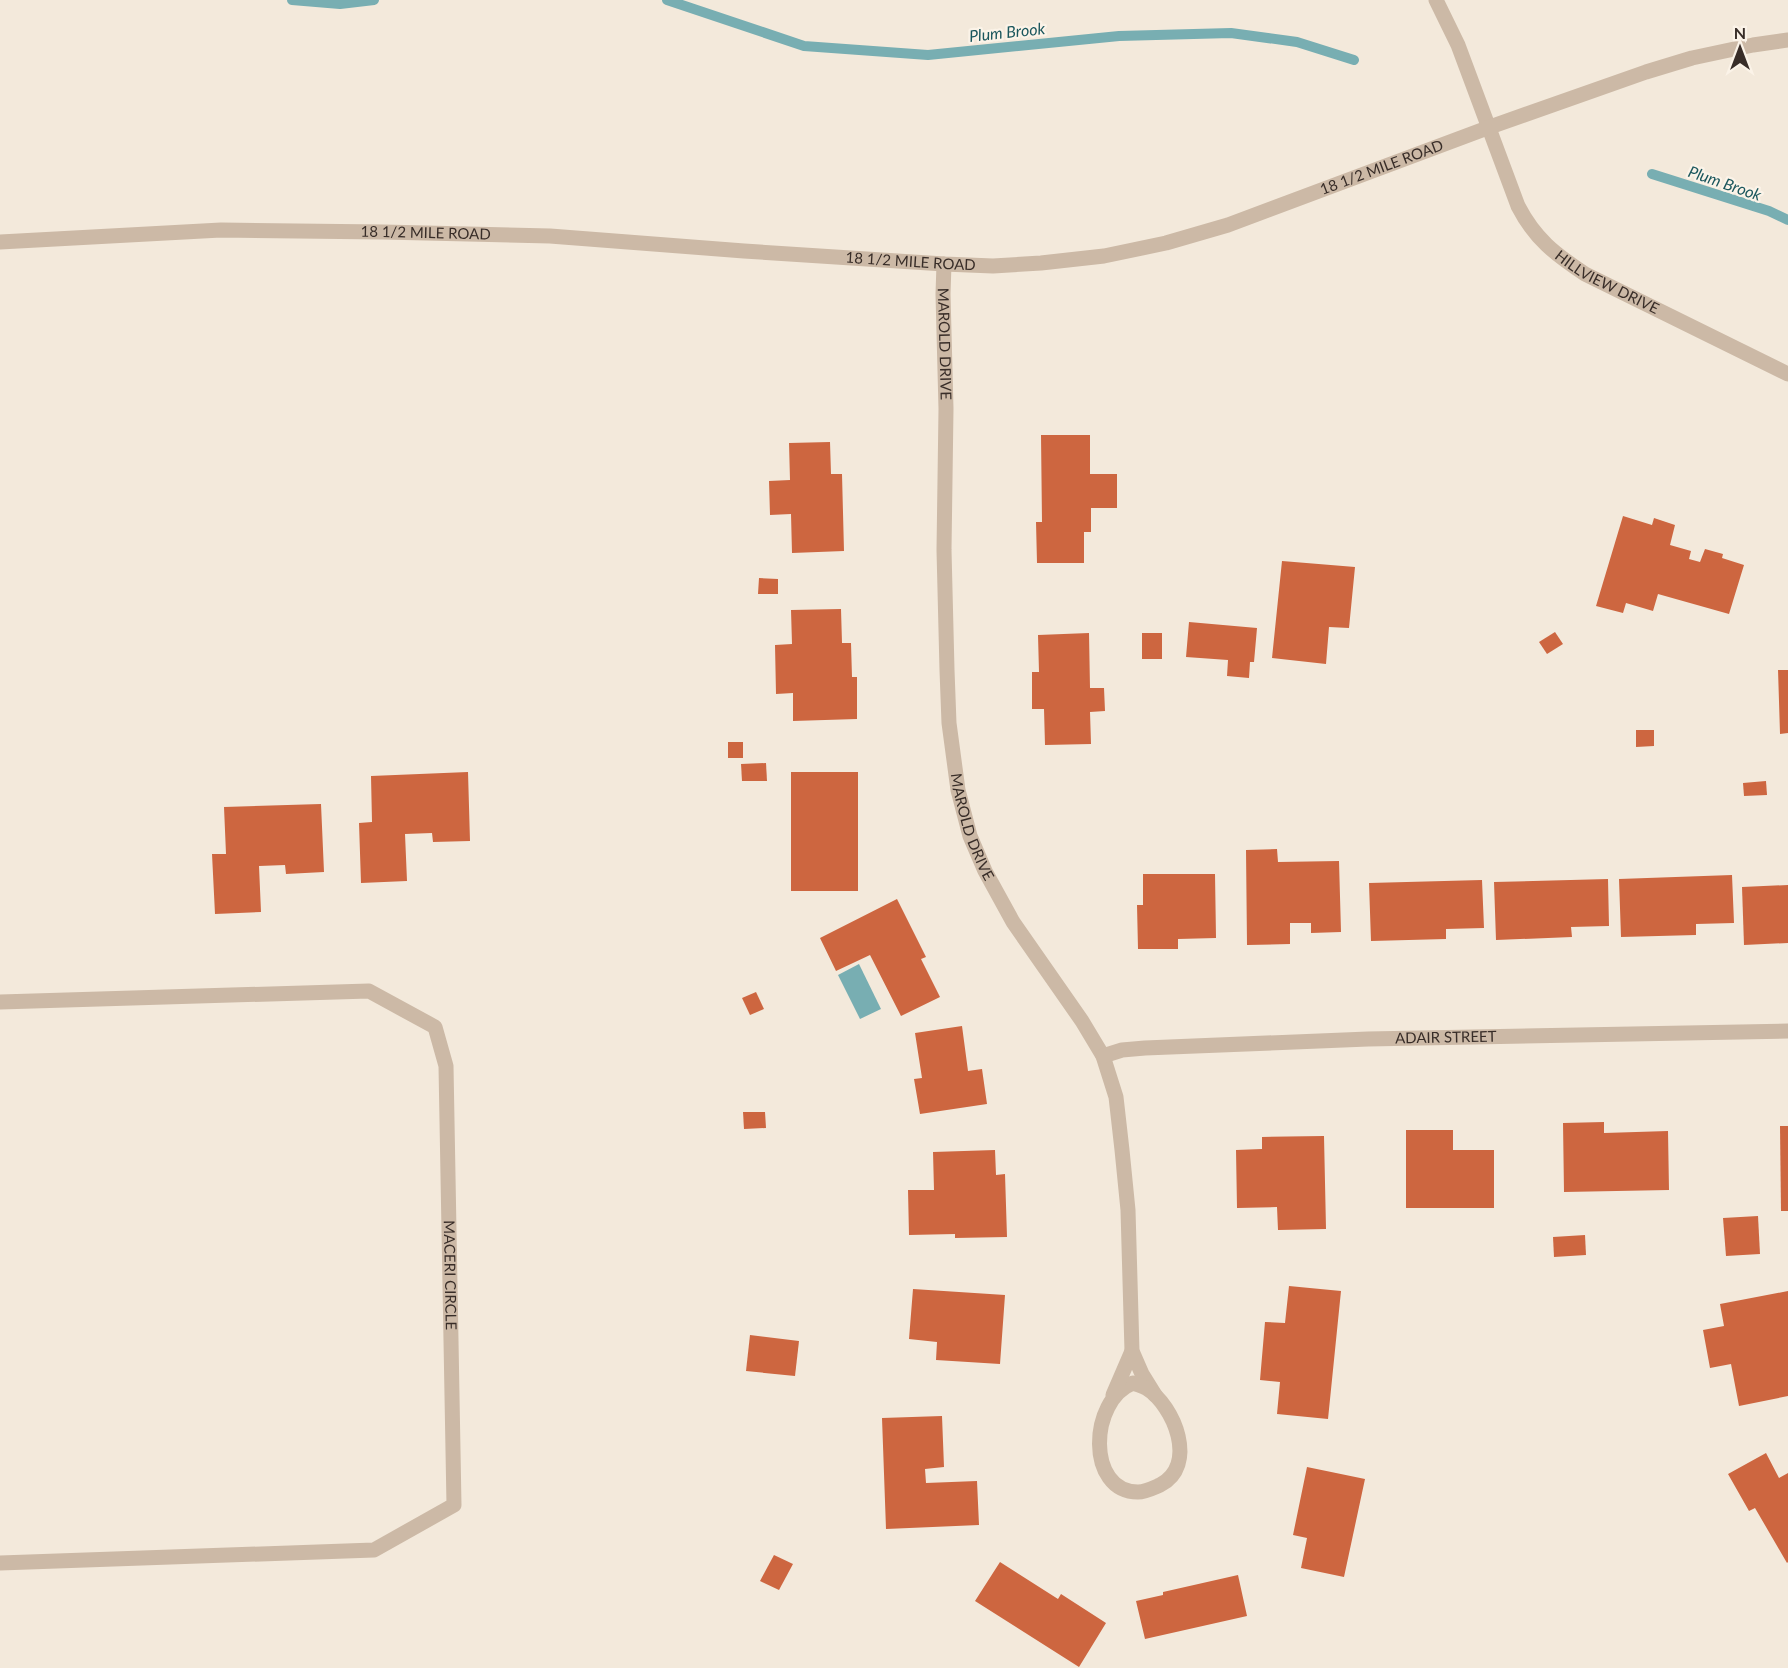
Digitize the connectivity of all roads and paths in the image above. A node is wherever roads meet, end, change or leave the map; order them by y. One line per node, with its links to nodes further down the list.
1 (1436, 0): 3 (street, HILLVIEW DRIVE)
2 (1788, 40): 3 (street, 18 1/2 MILE ROAD)
3 (1490, 127): 5 (street, 18 1/2 MILE ROAD); 6 (street, HILLVIEW DRIVE)
4 (0, 242): 5 (street, 18 1/2 MILE ROAD)
5 (944, 264): 9 (street, MAROLD DRIVE)
6 (1788, 374)
7 (0, 1002): 13 (street, MACERI CIRCLE)
8 (1788, 1030): 9 (street, ADAIR STREET)
9 (1103, 1056): 10 (street, MAROLD DRIVE)
10 (1132, 1351): 11 (street, MAROLD DRIVE); 12 (street, MAROLD DRIVE)
11 (1155, 1395): 12 (street); 12 (street, MAROLD DRIVE)
12 (1112, 1399)
13 (0, 1563)

